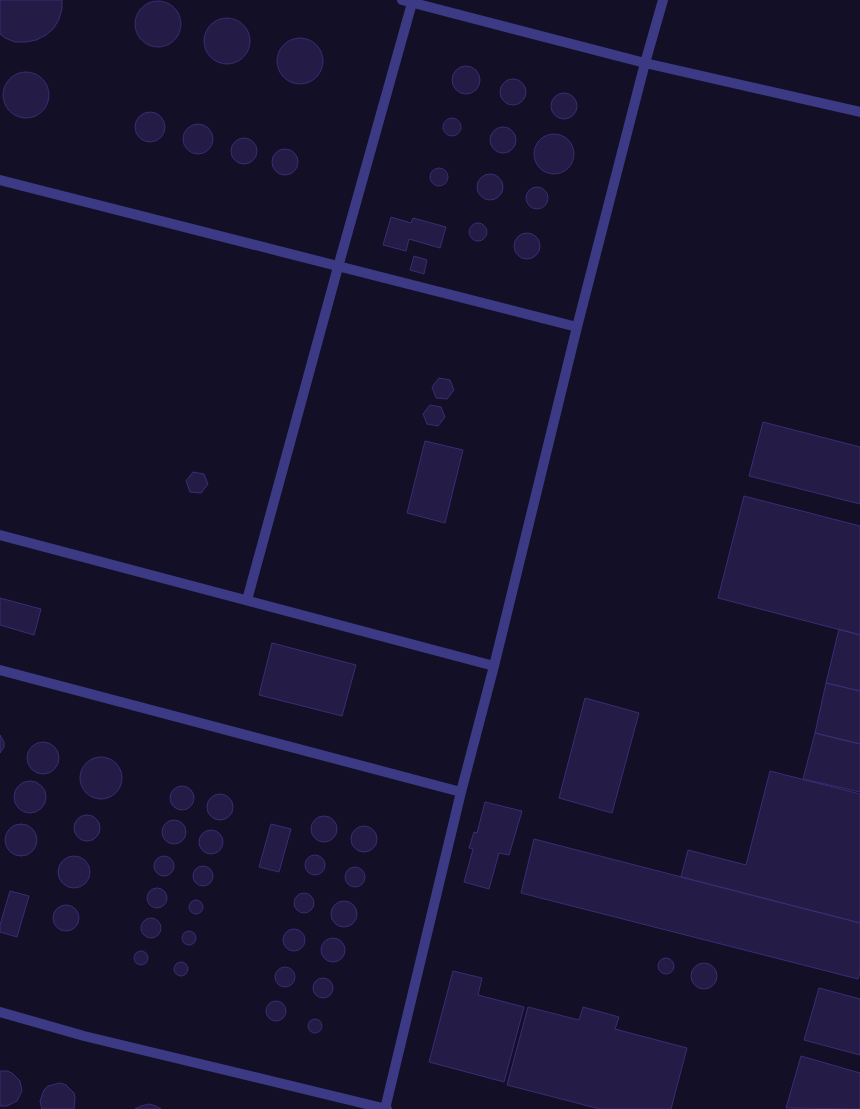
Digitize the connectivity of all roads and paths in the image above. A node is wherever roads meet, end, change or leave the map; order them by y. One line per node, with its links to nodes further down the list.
1 (663, 0): 3 (lane)
2 (407, 1): 3 (lane); 6 (lane)
3 (646, 62): 4 (lane); 7 (lane)
4 (860, 112)
5 (0, 180): 6 (lane)
6 (338, 267): 7 (lane); 9 (lane)
7 (577, 327): 10 (lane)
8 (0, 535): 9 (lane)
9 (247, 600): 10 (lane)
10 (494, 666): 12 (lane)
11 (0, 670): 12 (lane)
12 (461, 792): 14 (lane)
13 (0, 1012): 14 (lane)
14 (386, 1109)

